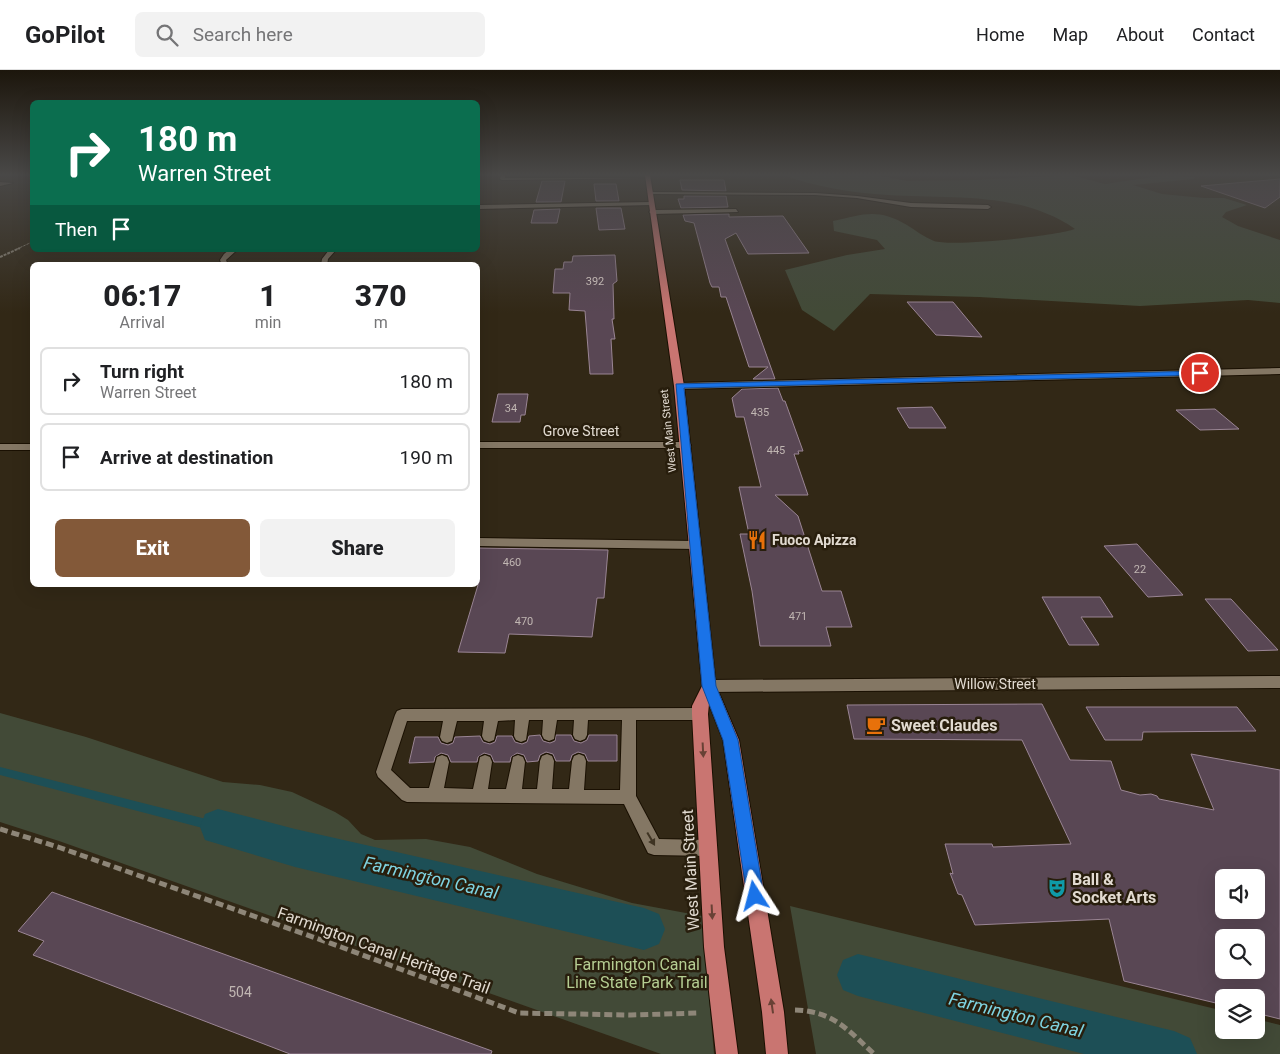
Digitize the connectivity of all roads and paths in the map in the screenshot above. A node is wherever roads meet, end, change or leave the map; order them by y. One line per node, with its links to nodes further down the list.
1 (654, 221): 7 (main road, West Main Street)
2 (30, 243): 4 (path)
3 (231, 252): 5 (street)
4 (0, 257)
5 (223, 262)
6 (1280, 371): 7 (street)
7 (679, 386): 8 (main road, West Main Street)
8 (686, 444): 9 (street, Grove Street); 13 (main road, West Main Street)
9 (480, 445)
10 (0, 447): 11 (street)
11 (30, 447)
12 (480, 542): 13 (lane)
13 (696, 545): 15 (main road, West Main Street)
14 (1280, 682): 15 (street, Willow Street)
15 (709, 686): 17 (main road, West Main Street); 44 (main road, West Main Street, one-way to 15)
16 (629, 714): 17 (lane); 22 (lane); 38 (lane)
17 (700, 714): 40 (main road, West Main Street, one-way to 40)
18 (451, 715): 19 (lane); 27 (lane); 33 (lane)
19 (492, 715): 20 (lane); 25 (lane)
20 (523, 715): 21 (lane); 26 (lane)
21 (551, 715): 22 (lane); 23 (lane)
22 (581, 715): 24 (lane)
23 (549, 735)
24 (580, 735)
25 (489, 736)
26 (521, 736)
27 (447, 737)
28 (547, 761): 36 (lane)
29 (578, 761): 37 (lane)
30 (442, 762): 33 (lane)
31 (486, 762): 34 (lane)
32 (518, 762): 35 (lane)
33 (435, 795): 34 (lane)
34 (479, 796): 35 (lane)
35 (513, 796): 36 (lane)
36 (544, 796): 37 (lane)
37 (576, 796): 38 (lane)
38 (628, 797): 40 (lane, one-way to 40)
39 (0, 829): 42 (path, Farmington Canal Heritage Trail)
40 (708, 848): 42 (main road, West Main Street, one-way to 42)
41 (806, 1010): 45 (path)
42 (722, 1012): 43 (main road, West Main Street)
43 (727, 1054)
44 (777, 1054)
45 (874, 1054)

